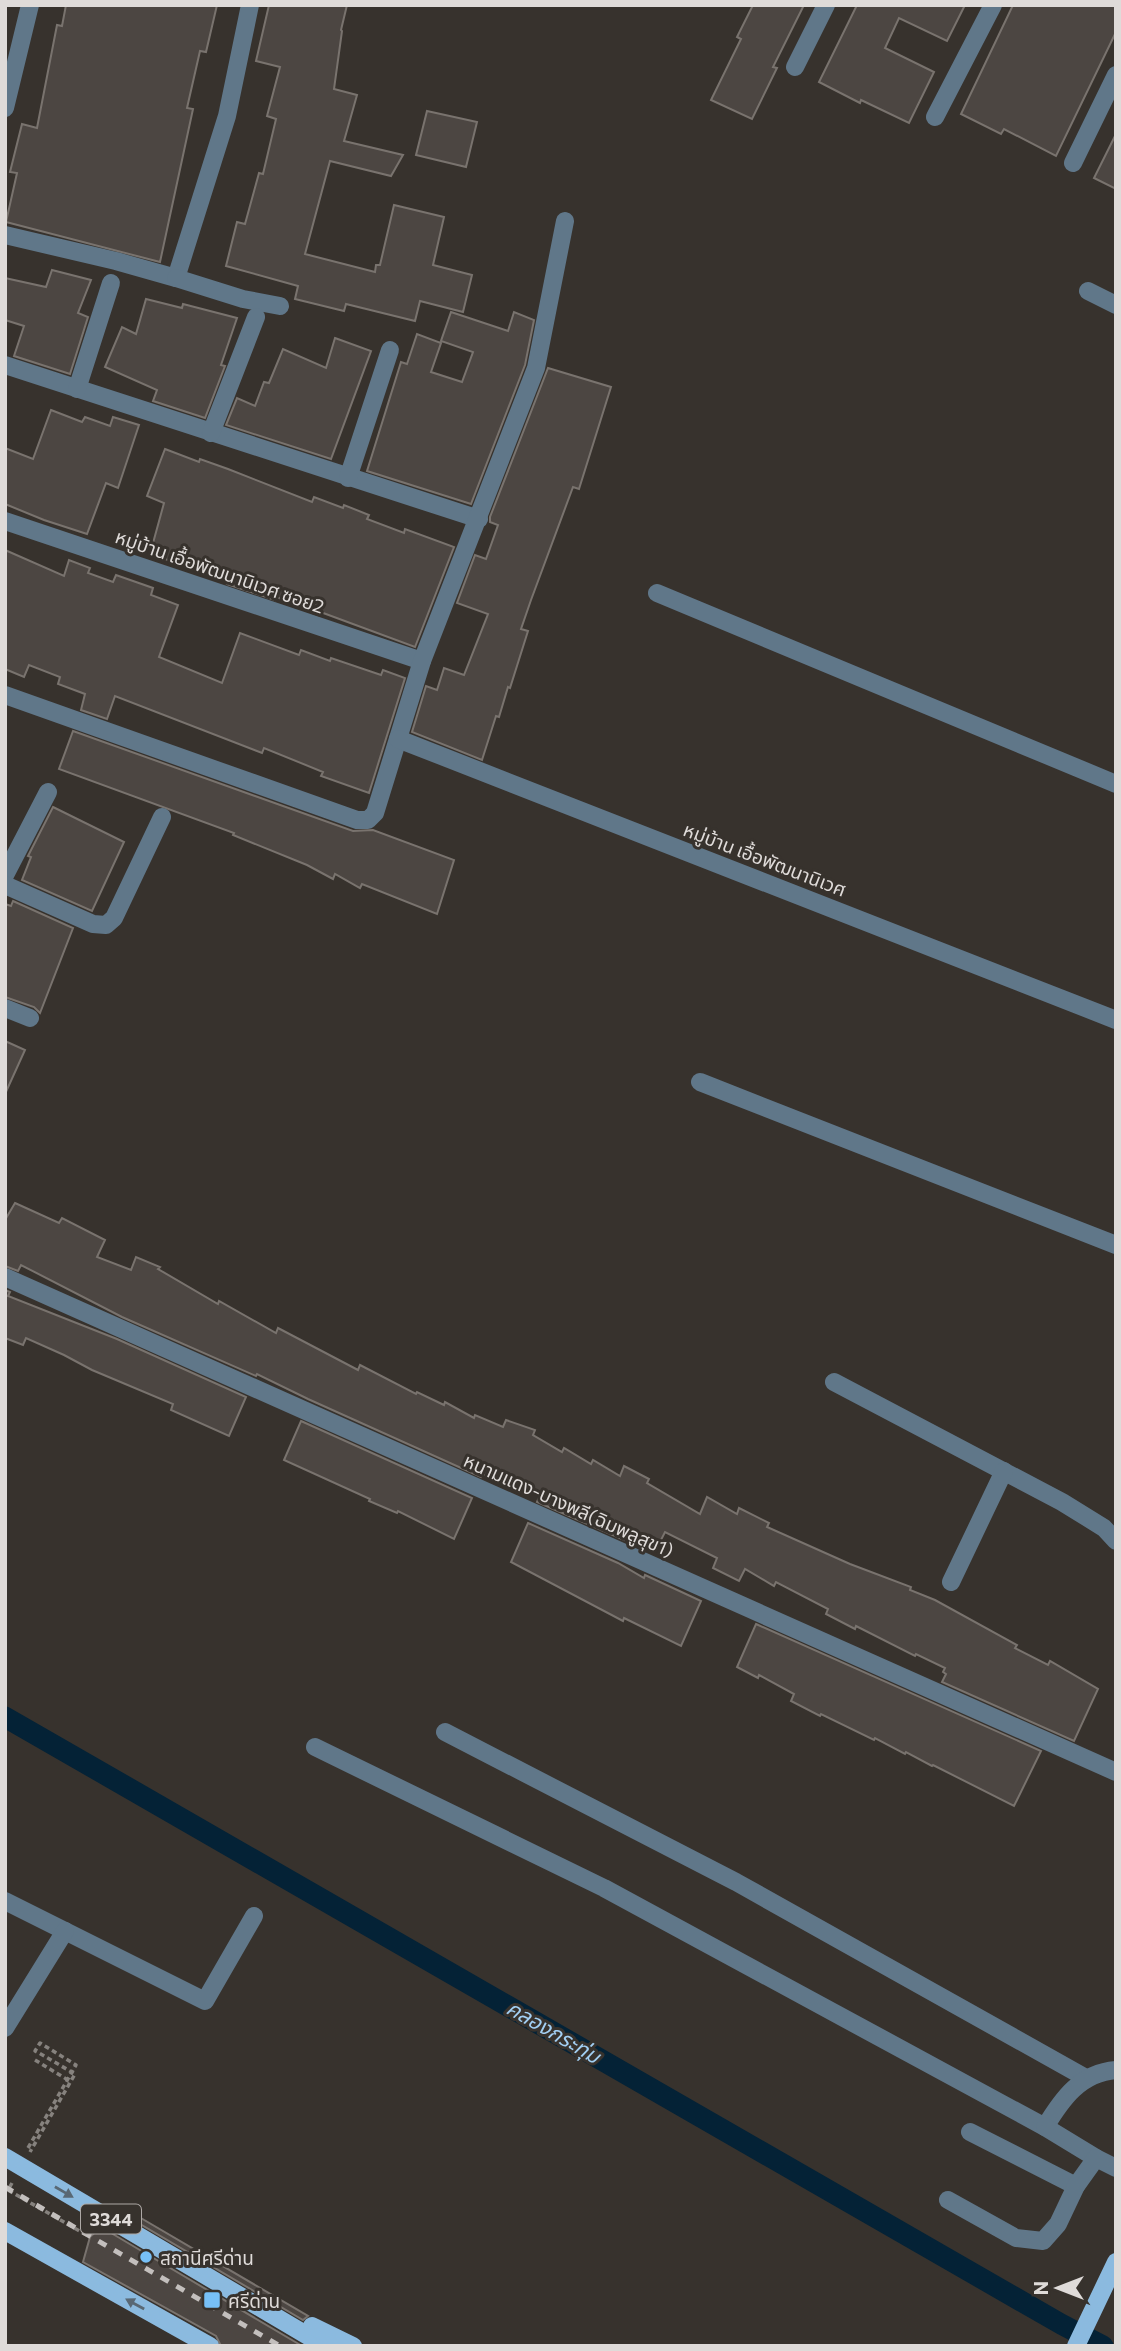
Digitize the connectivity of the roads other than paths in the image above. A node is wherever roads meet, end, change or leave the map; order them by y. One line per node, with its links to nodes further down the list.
1 (30, 5): 7 (street)
2 (250, 5): 12 (street)
3 (826, 5): 5 (street)
4 (993, 5): 8 (street)
5 (795, 67)
6 (1116, 75): 9 (street)
7 (5, 108)
8 (935, 117)
9 (1073, 163)
10 (565, 221): 23 (street)
11 (5, 235): 12 (street)
12 (176, 278): 16 (street)
13 (111, 283): 20 (street)
14 (1088, 291): 15 (street)
15 (1116, 305)
16 (280, 306)
17 (257, 317): 21 (street)
18 (390, 350): 22 (street)
19 (5, 365): 20 (street)
20 (77, 389): 21 (street)
21 (211, 433): 22 (street)
22 (348, 478): 23 (street)
23 (479, 519): 26 (street)
24 (5, 521): 26 (street, หมู่บ้าน เอื้อพัฒนานิเวศ ซอย2)
25 (657, 593): 29 (street)
26 (422, 661): 28 (street)
27 (5, 695): 28 (street)
28 (398, 739): 36 (street, หมู่บ้าน เอื้อพัฒนานิเวศ)
29 (1116, 784)
30 (48, 792): 32 (street)
31 (162, 817): 33 (street)
32 (5, 874)
33 (5, 885)
34 (5, 1008): 35 (street)
35 (30, 1018)
36 (1116, 1020)
37 (700, 1082): 38 (street)
38 (1116, 1245)
39 (5, 1277): 46 (street, หนามแดง-บางพลี(ฉิมพลูสุข1))
40 (834, 1382): 41 (street)
41 (1004, 1471): 42 (street); 43 (street)
42 (1116, 1541)
43 (951, 1582)
44 (445, 1732): 52 (street)
45 (315, 1747): 53 (street)
46 (1116, 1772)
47 (5, 1901): 49 (street)
48 (254, 1916): 49 (street)
49 (65, 1931): 50 (street)
50 (5, 2028)
51 (1116, 2070): 52 (street)
52 (1086, 2078): 53 (street)
53 (1045, 2127): 55 (street)
54 (970, 2132): 58 (street)
55 (1096, 2158): 57 (street); 58 (street)
56 (12, 2161): 62 (main road, 3344, one-way to 62)
57 (1116, 2168)
58 (1076, 2186): 59 (street)
59 (948, 2200)
60 (5, 2231): 63 (main road, one-way to 60)
61 (1116, 2262): 66 (main road)
62 (217, 2281): 64 (main road, 3344); 65 (main road, 3344)
63 (204, 2343)
64 (325, 2346)
65 (353, 2346)
66 (1076, 2346)

